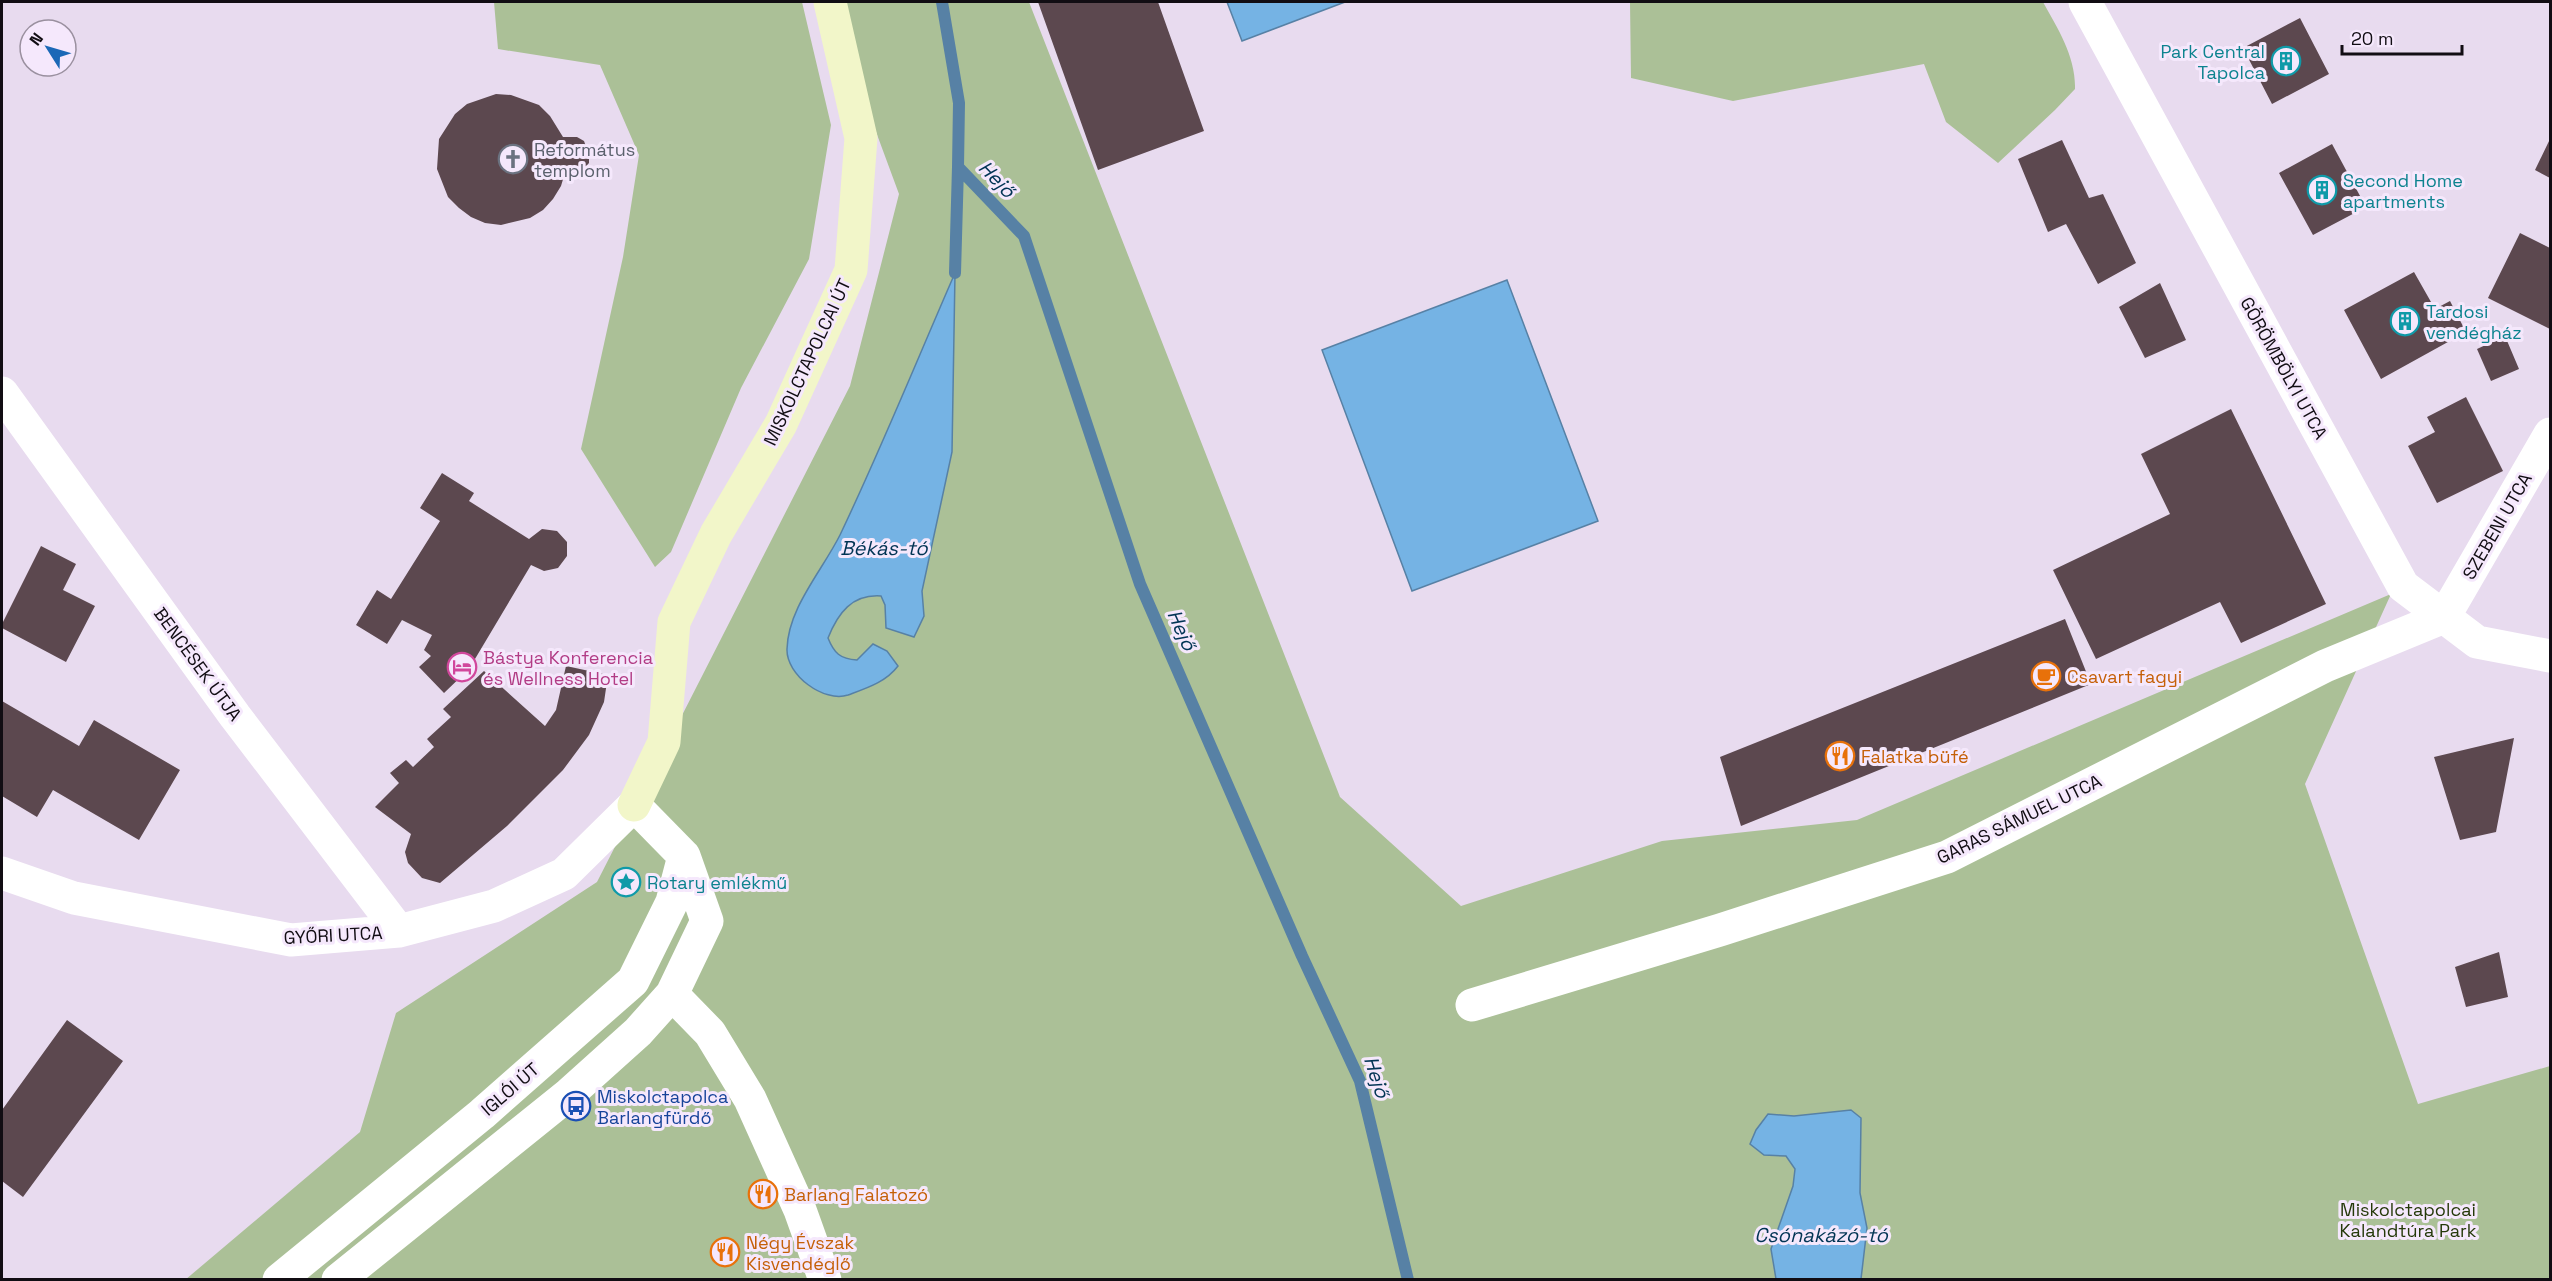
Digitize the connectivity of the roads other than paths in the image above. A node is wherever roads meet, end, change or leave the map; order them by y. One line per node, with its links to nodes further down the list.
1 (830, 2): 7 (street, MISKOLCTAPOLCAI ÚT)
2 (2085, 2): 5 (street, GÖRÖMBÖLYI UTCA)
3 (2, 393): 10 (street, BENCÉSEK ÚTJA)
4 (2550, 434): 5 (street, SZEBENI UTCA)
5 (2444, 617): 6 (street, GÖRÖMBÖLYI UTCA); 12 (street, GARAS SÁMUEL UTCA)
6 (2550, 656)
7 (634, 805): 8 (street); 10 (street, GYŐRI UTCA)
8 (684, 856): 11 (street); 13 (street, IGLÓI ÚT)
9 (2, 873): 10 (street, GYŐRI UTCA)
10 (399, 931)
11 (672, 994): 14 (street); 15 (street)
12 (1472, 1005)
13 (279, 1280)
14 (338, 1280)
15 (825, 1280)

